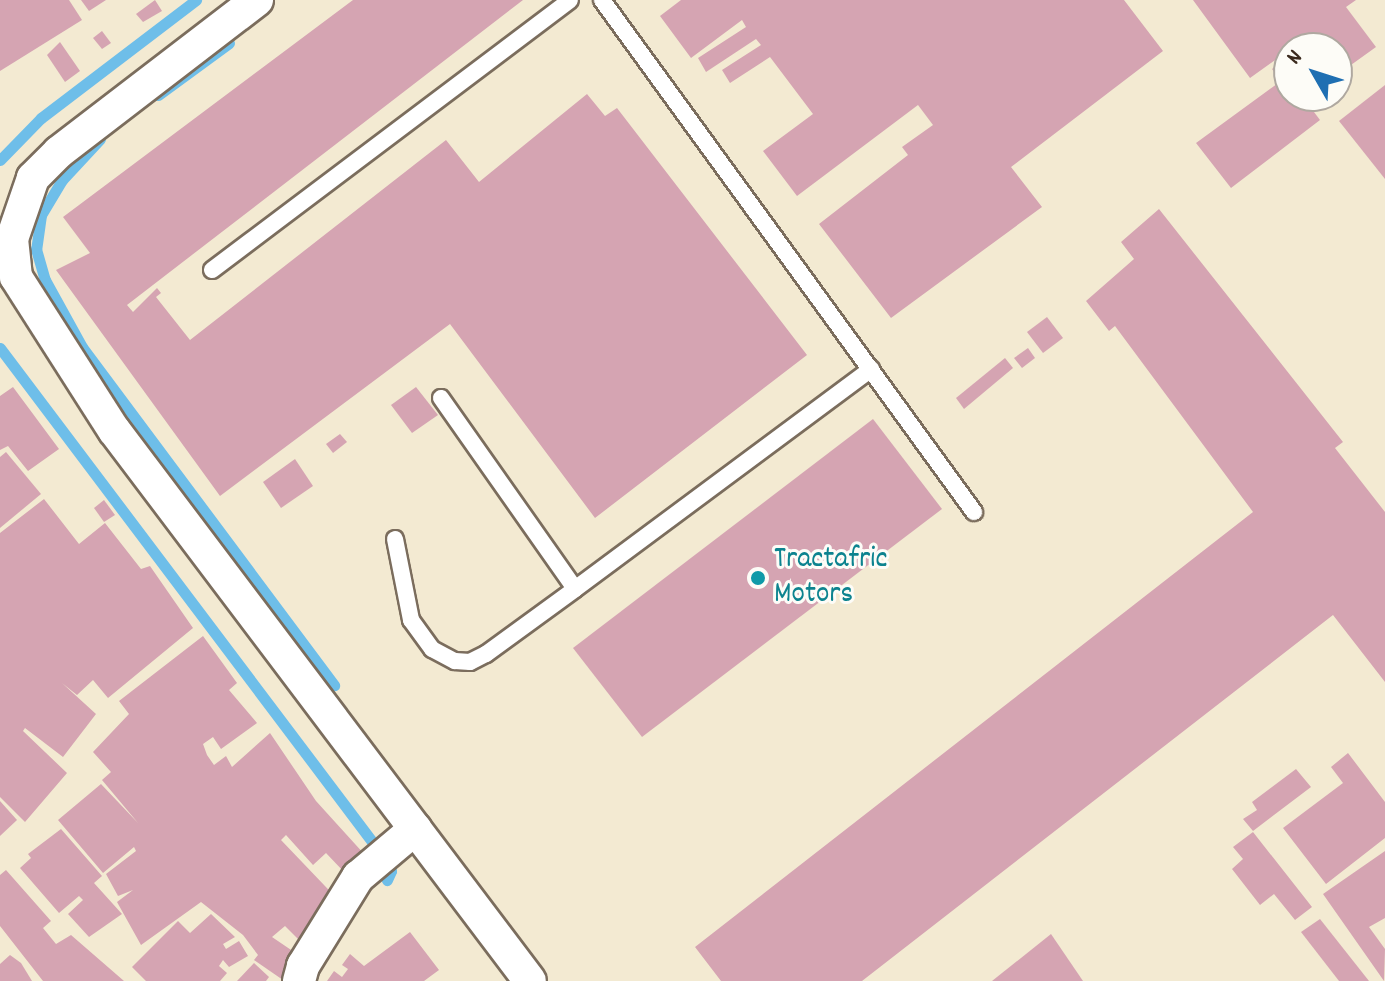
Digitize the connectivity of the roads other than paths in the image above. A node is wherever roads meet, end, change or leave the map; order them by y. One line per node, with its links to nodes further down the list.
1 (257, 0): 10 (street)
2 (570, 0): 4 (lane)
3 (602, 0): 5 (lane)
4 (212, 270)
5 (871, 369): 7 (lane); 9 (lane)
6 (441, 398): 9 (lane)
7 (974, 512)
8 (395, 539): 9 (lane)
9 (575, 589)
10 (415, 829): 11 (street); 12 (street)
11 (299, 981)
12 (530, 981)

